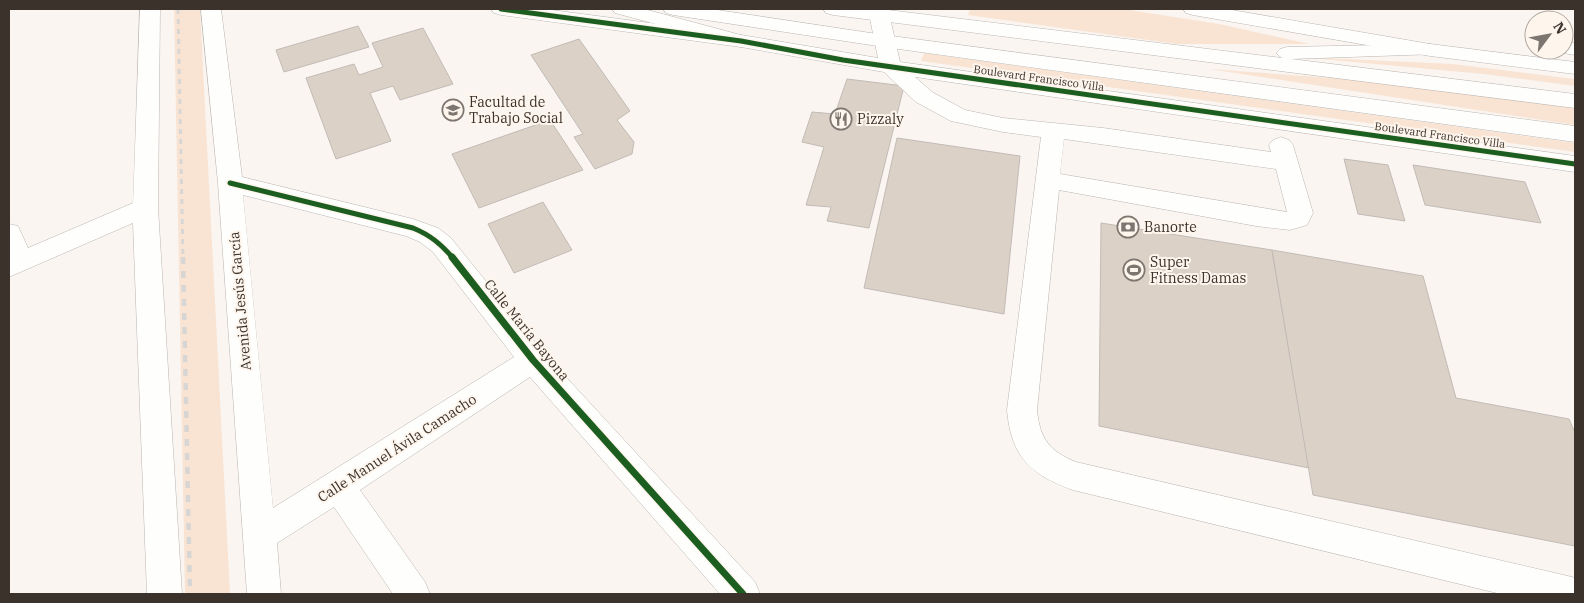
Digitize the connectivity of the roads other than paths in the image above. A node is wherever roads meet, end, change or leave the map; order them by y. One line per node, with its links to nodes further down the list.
1 (150, 9): 27 (street)
2 (211, 9): 26 (street, Avenida Jesús García)
3 (500, 9): 11 (street, Boulevard Francisco Villa)
4 (622, 9): 11 (street)
5 (673, 9): 10 (street, Boulevard Francisco Villa)
6 (833, 9): 8 (street)
7 (1194, 9): 9 (street)
8 (879, 12): 10 (street); 14 (street)
9 (1228, 13): 12 (street); 13 (street)
10 (884, 41): 15 (street); 21 (street, Boulevard Francisco Villa)
11 (741, 42): 15 (street, Boulevard Francisco Villa)
12 (1524, 43)
13 (1430, 50): 14 (street); 16 (street)
14 (1232, 59): 18 (street)
15 (890, 66): 17 (street, Boulevard Francisco Villa); 20 (street)
16 (1575, 68)
17 (1104, 97): 19 (street, Boulevard Francisco Villa); 22 (street)
18 (1575, 101)
19 (1275, 122): 23 (street); 24 (street, Boulevard Francisco Villa)
20 (1053, 131): 22 (street); 25 (street)
21 (1575, 134)
22 (1103, 136): 23 (street)
23 (1285, 162): 25 (street)
24 (1575, 164)
25 (1048, 180): 37 (street)
26 (230, 183): 30 (street, Calle María Bayona); 32 (street, Avenida Jesús García)
27 (145, 208): 29 (street); 33 (street)
28 (9, 232): 29 (street)
29 (14, 265)
30 (534, 360): 31 (street, Calle Manuel Ávila Camacho); 36 (street, Calle María Bayona)
31 (339, 486): 32 (street, Calle Manuel Ávila Camacho); 35 (street)
32 (260, 535): 34 (street, Avenida Jesús García)
33 (163, 593)
34 (264, 594)
35 (413, 594)
36 (743, 594)
37 (1572, 594)

